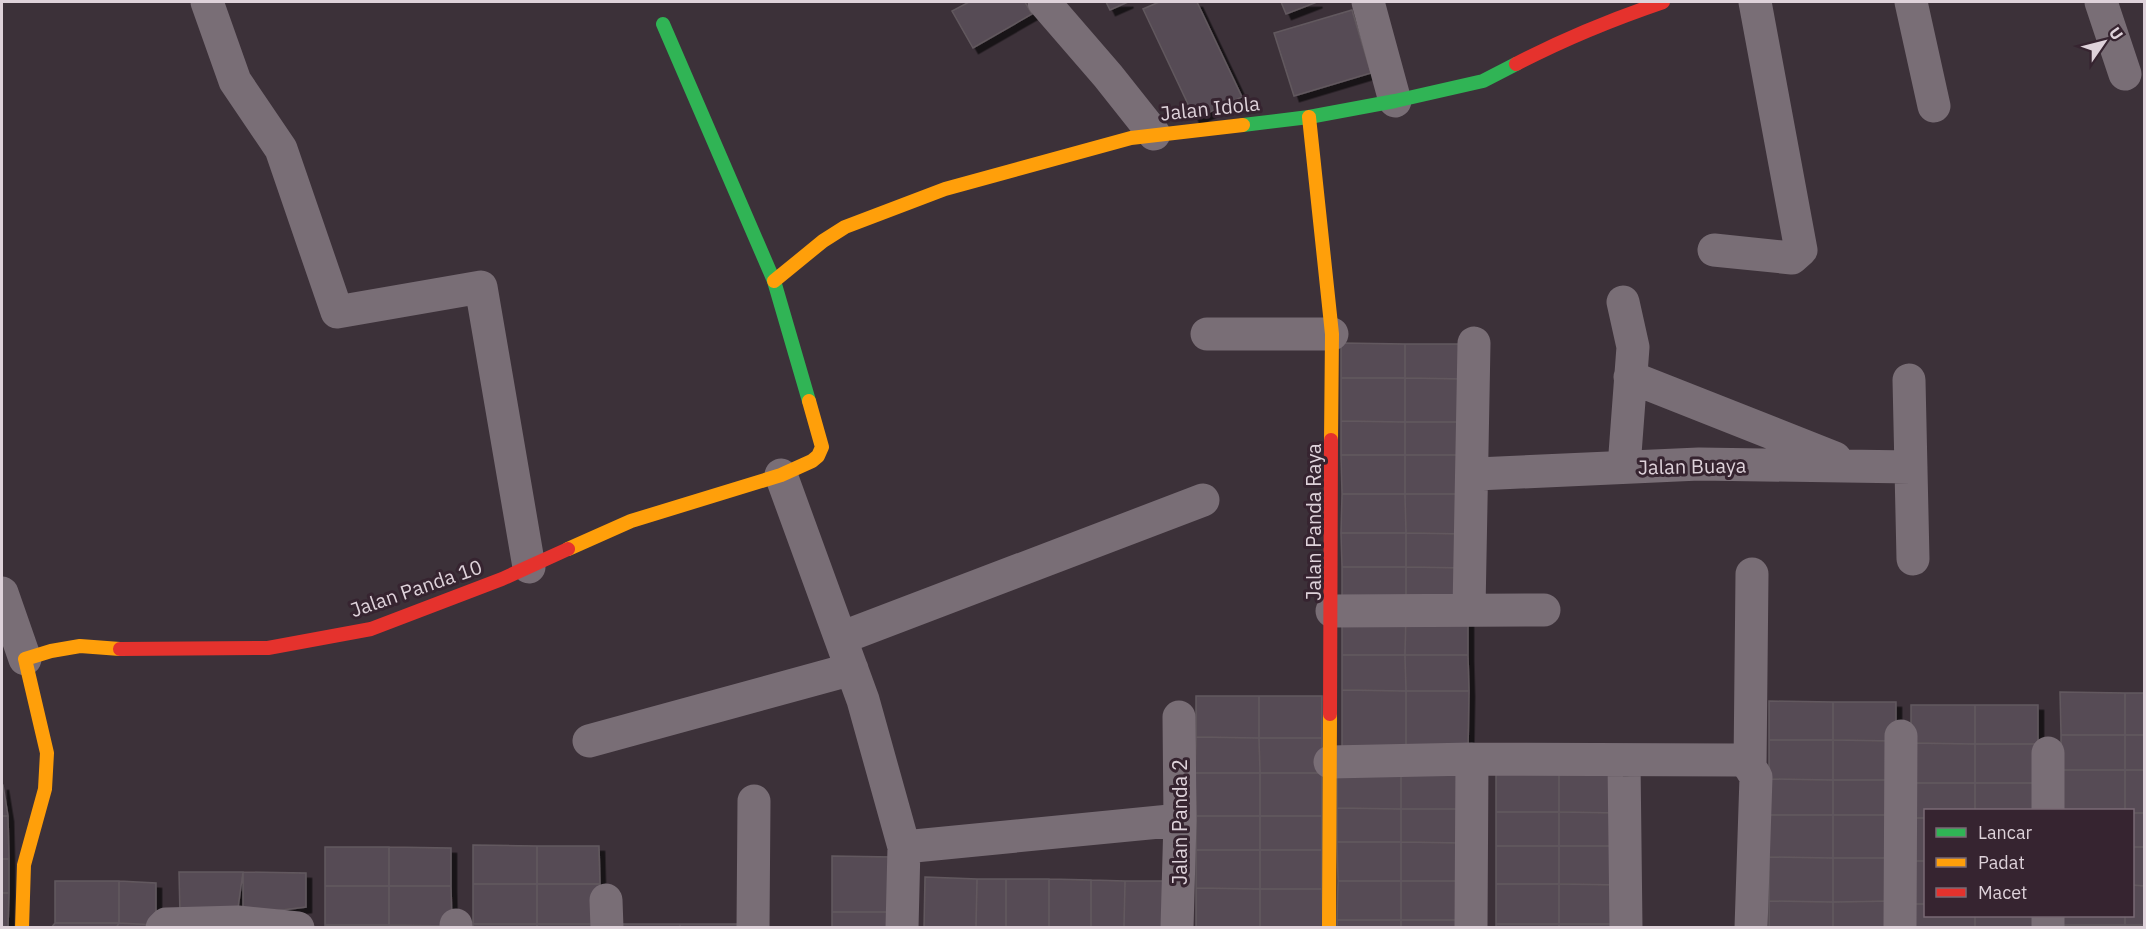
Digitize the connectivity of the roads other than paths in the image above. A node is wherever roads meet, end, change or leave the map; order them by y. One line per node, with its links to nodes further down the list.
1 (207, 2): 29 (street)
2 (1044, 2): 13 (street)
3 (1368, 2): 10 (street)
4 (1663, 2): 10 (street, Jalan Idola)
5 (1755, 2): 14 (street)
6 (1911, 2): 11 (street)
7 (2102, 2): 9 (street)
8 (663, 24): 15 (street)
9 (2125, 74)
10 (1395, 101): 12 (street, Jalan Idola)
11 (1934, 106)
12 (1309, 117): 13 (street, Jalan Idola); 18 (street, Jalan Panda Raya)
13 (1154, 134): 15 (street, Jalan Idola)
14 (1714, 250)
15 (774, 281): 26 (street, Jalan Panda 10)
16 (1623, 302): 20 (street)
17 (1207, 334): 18 (street)
18 (1332, 334): 34 (street, Jalan Panda Raya)
19 (1474, 343): 25 (street)
20 (1630, 377): 22 (street); 23 (street)
21 (1909, 380): 24 (street)
22 (1855, 466): 23 (street, Jalan Buaya); 24 (street, Jalan Buaya)
23 (1624, 467): 25 (street, Jalan Buaya)
24 (1911, 467): 28 (street)
25 (1473, 471): 32 (street)
26 (781, 475): 29 (street, Jalan Panda 10); 35 (street)
27 (1203, 500): 35 (street)
28 (1913, 559)
29 (529, 567): 36 (street, Jalan Panda 10)
30 (1752, 574): 45 (street)
31 (2, 593): 36 (street)
32 (1468, 610): 33 (street); 34 (street)
33 (1545, 610)
34 (1332, 611): 44 (street, Jalan Panda Raya)
35 (840, 638): 37 (street)
36 (25, 659): 50 (street)
37 (852, 669): 40 (street); 49 (street)
38 (1179, 717): 48 (street, Jalan Panda 2)
39 (1901, 736): 60 (street)
40 (589, 741)
41 (2048, 753): 47 (street)
42 (1472, 759): 43 (street); 44 (street); 57 (street)
43 (1624, 761): 45 (street); 58 (street)
44 (1330, 762): 56 (street, Jalan Panda Raya)
45 (1750, 767): 59 (street)
46 (754, 801): 53 (street)
47 (2048, 809)
48 (1180, 820): 49 (street); 55 (street, Jalan Panda 2)
49 (903, 847): 54 (street)
50 (22, 927)
51 (162, 927): 52 (street)
52 (298, 927)
53 (753, 927)
54 (902, 927)
55 (1177, 927)
56 (1329, 927)
57 (1471, 927)
58 (1626, 927)
59 (1751, 927)
60 (1900, 927)

